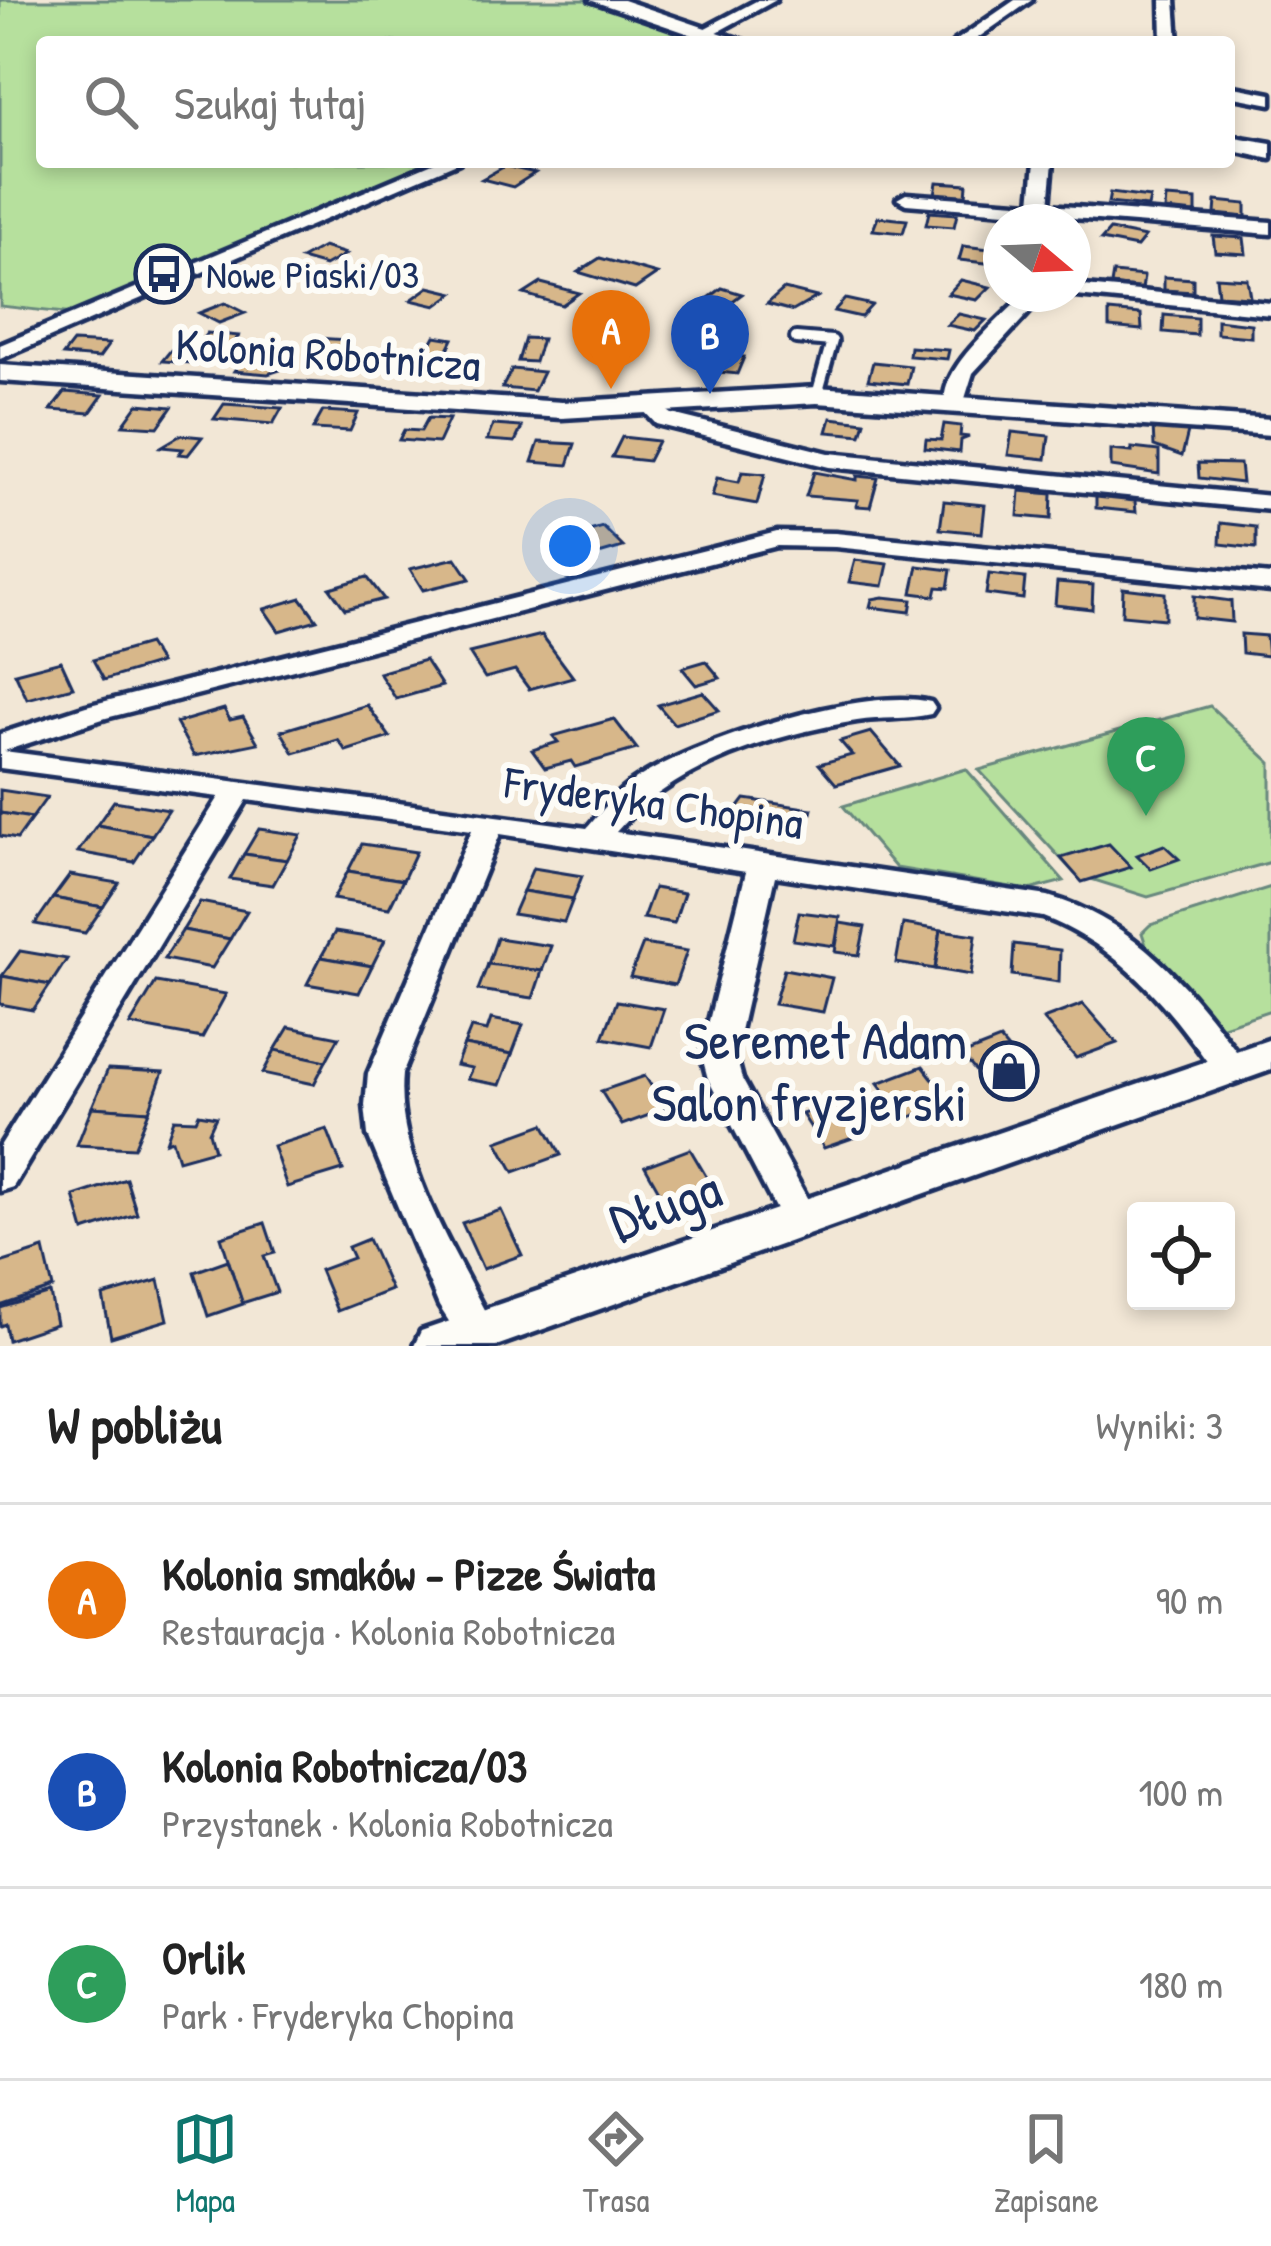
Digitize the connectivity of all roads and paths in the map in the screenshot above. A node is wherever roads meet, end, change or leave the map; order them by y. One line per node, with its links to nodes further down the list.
1 (601, 0): 5 (main road)
2 (769, 0): 6 (street)
3 (1025, 0): 7 (street)
4 (1168, 0): 8 (street)
5 (692, 36)
6 (701, 36)
7 (971, 36)
8 (1170, 36)
9 (1235, 92): 10 (street)
10 (1271, 99)
11 (1235, 144): 12 (main road)
12 (1271, 151)
13 (436, 168): 24 (street)
14 (1043, 168): 16 (street)
15 (906, 199): 17 (street)
16 (1040, 204)
17 (983, 208)
18 (1091, 218): 19 (street)
19 (1271, 228)
20 (1091, 293): 21 (street)
21 (1271, 309)
22 (1019, 312): 27 (street)
23 (796, 338): 26 (lane)
24 (0, 353)
25 (0, 374): 28 (street, Kolonia Robotnicza)
26 (817, 395): 27 (street, Kolonia Robotnicza); 28 (street, Kolonia Robotnicza)
27 (954, 403): 29 (street, Kolonia Robotnicza)
28 (651, 407): 30 (street, Kolonia Robotnicza)
29 (1271, 427)
30 (1271, 503)
31 (1271, 583): 33 (street)
32 (922, 709): 37 (street)
33 (0, 743)
34 (0, 759): 35 (street, Fryderyka Chopina)
35 (239, 789): 36 (street, Fryderyka Chopina); 40 (street)
36 (490, 824): 37 (street, Fryderyka Chopina); 42 (street)
37 (593, 839): 38 (street, Fryderyka Chopina)
38 (763, 864): 39 (street, Fryderyka Chopina); 41 (street)
39 (1251, 1061): 41 (street, Długa)
40 (0, 1177)
41 (799, 1218): 42 (street, Długa)
42 (457, 1339)

